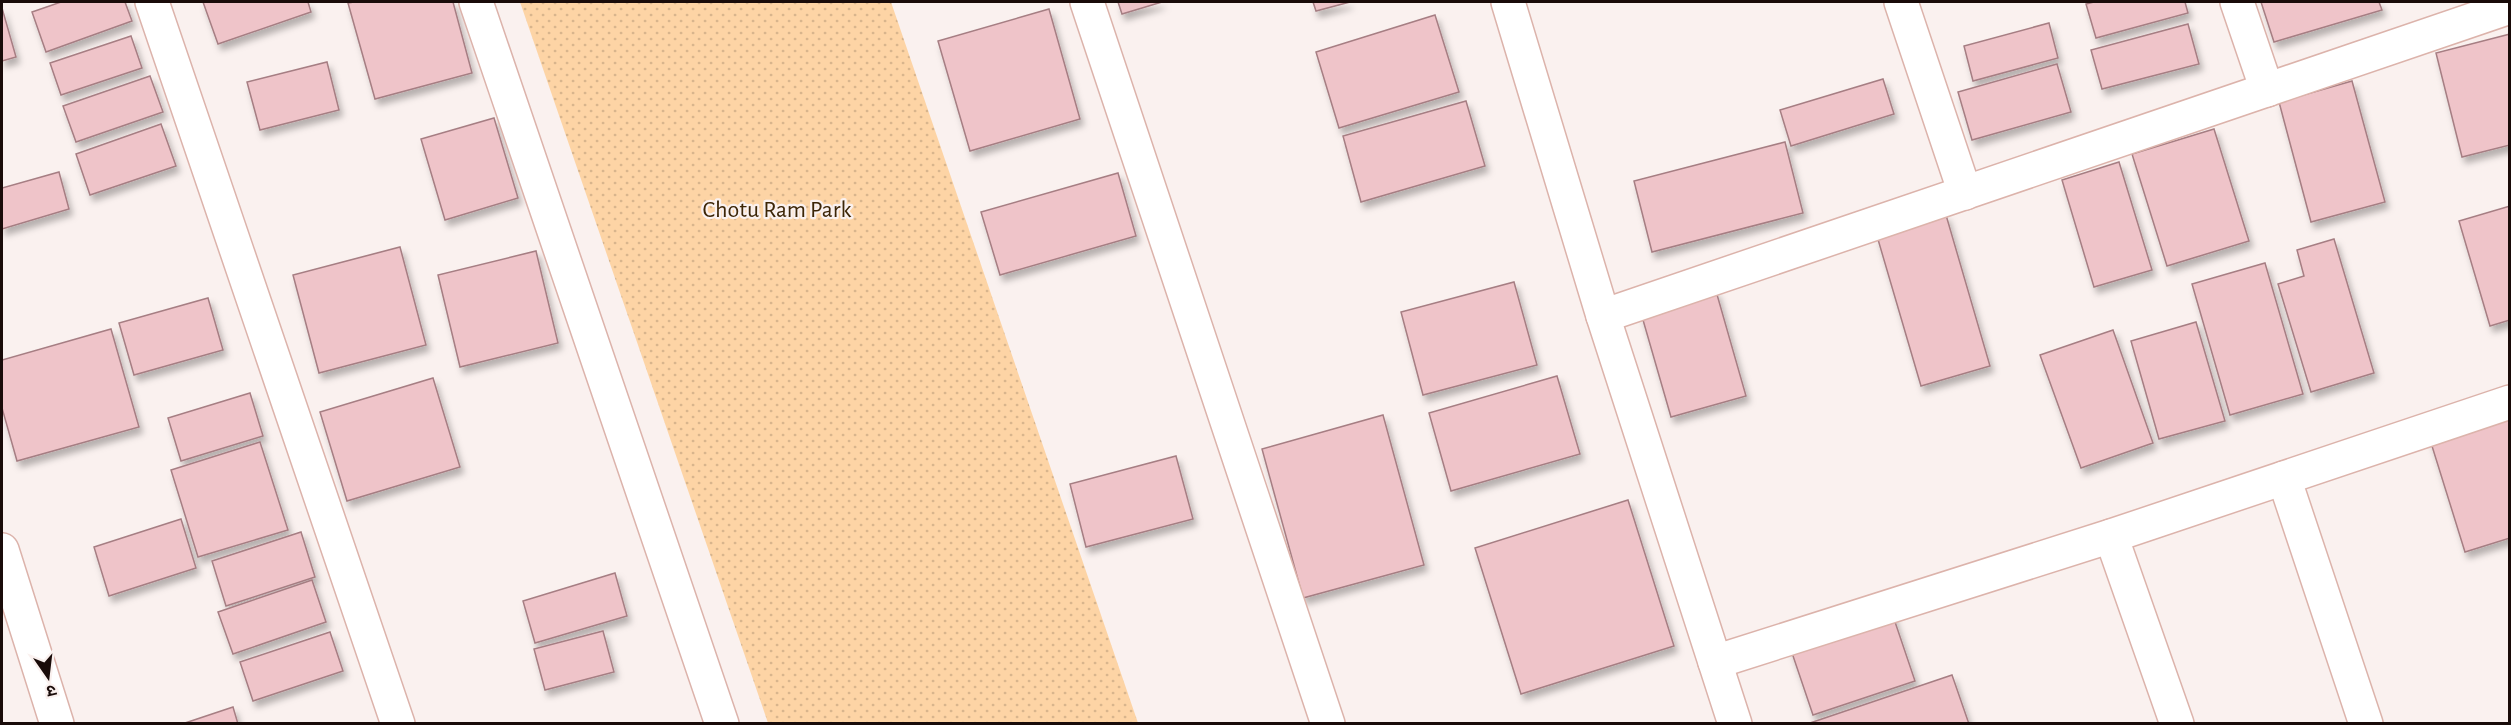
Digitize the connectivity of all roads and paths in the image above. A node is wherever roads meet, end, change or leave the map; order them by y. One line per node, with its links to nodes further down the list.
1 (152, 2): 17 (street)
2 (476, 2): 18 (street)
3 (1087, 2): 19 (street)
4 (1508, 2): 10 (street)
5 (1901, 2): 9 (street)
6 (2237, 2): 8 (street)
7 (2510, 7): 8 (street)
8 (2267, 90): 9 (street)
9 (1965, 193): 10 (street)
10 (1603, 316): 15 (street)
11 (2510, 402): 12 (street)
12 (2284, 478): 13 (street); 22 (street)
13 (2111, 536): 15 (street); 21 (street)
14 (2, 550): 16 (street)
15 (1715, 662): 20 (street)
16 (57, 723)
17 (399, 723)
18 (722, 723)
19 (1328, 723)
20 (1735, 723)
21 (2177, 723)
22 (2366, 723)

